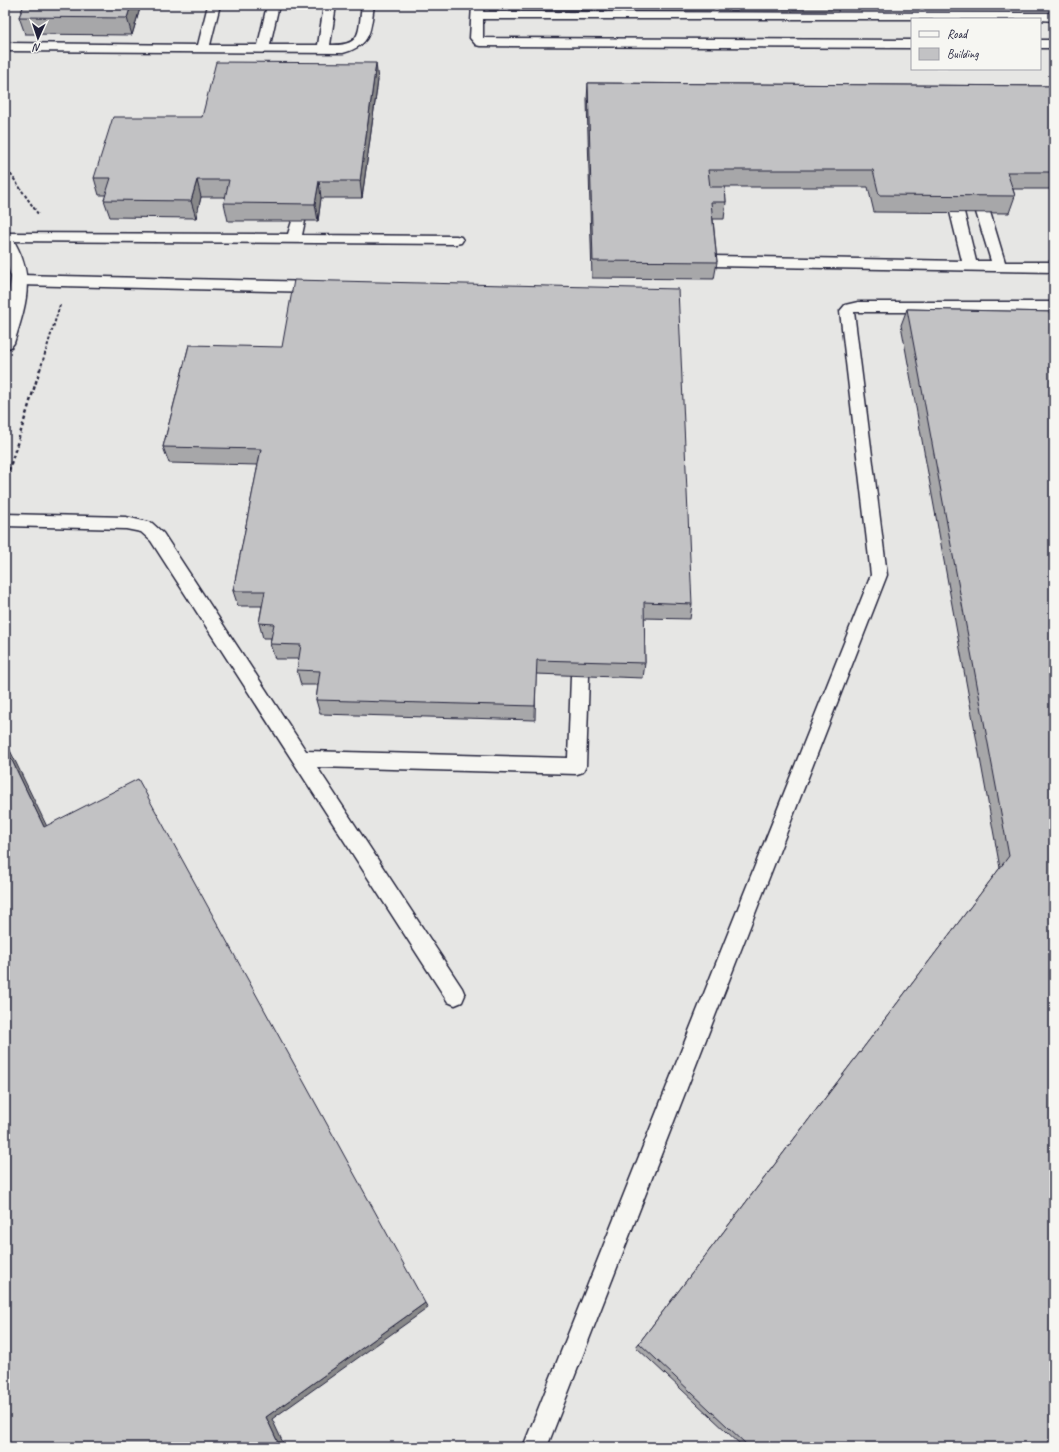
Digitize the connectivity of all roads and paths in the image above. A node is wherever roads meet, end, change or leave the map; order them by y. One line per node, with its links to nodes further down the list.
1 (214, 5): 11 (lane)
2 (273, 5): 12 (lane)
3 (330, 5): 13 (lane)
4 (368, 5): 13 (lane)
5 (478, 10): 6 (lane); 7 (lane)
6 (1054, 16)
7 (911, 44)
8 (1041, 44): 9 (lane)
9 (1054, 44)
10 (5, 47): 11 (lane)
11 (203, 48): 12 (lane)
12 (263, 49): 13 (lane)
13 (323, 49)
14 (957, 212): 22 (lane)
15 (983, 212): 23 (lane)
16 (298, 221): 18 (lane)
17 (5, 237): 18 (lane)
18 (294, 239): 20 (lane)
19 (5, 240): 25 (street)
20 (456, 240)
21 (712, 261): 22 (lane)
22 (970, 266): 23 (lane)
23 (999, 266): 24 (lane)
24 (1054, 267)
25 (19, 280): 26 (lane); 28 (street)
26 (327, 287)
27 (1054, 307): 33 (lane)
28 (5, 343)
29 (5, 520): 31 (lane)
30 (580, 676): 31 (lane)
31 (303, 759): 32 (lane)
32 (455, 995)
33 (535, 1447)

